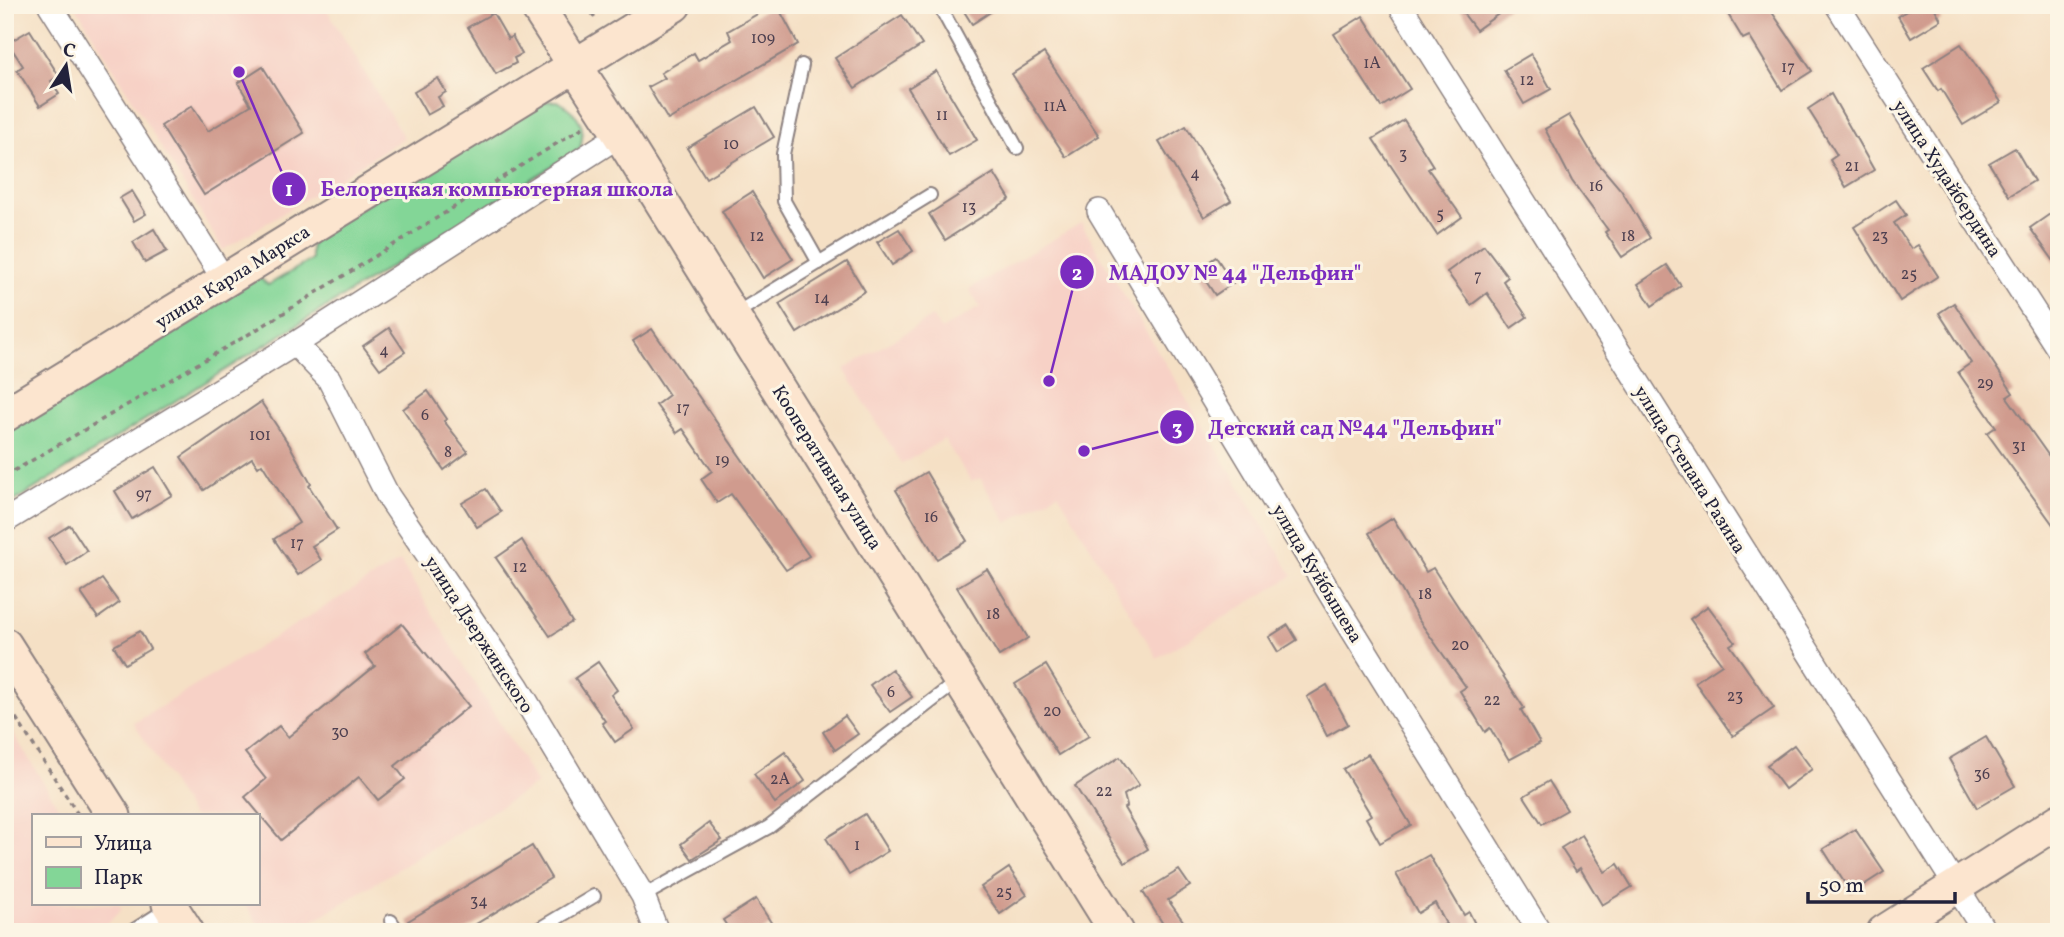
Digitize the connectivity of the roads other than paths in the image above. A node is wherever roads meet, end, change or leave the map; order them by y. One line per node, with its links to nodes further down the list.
1 (50, 5): 14 (street)
2 (536, 5): 7 (street, Кооперативная улица)
3 (674, 5): 7 (street, улица Карла Маркса)
4 (939, 5): 10 (lane)
5 (1400, 5): 24 (street, улица Степана Разина)
6 (1837, 5): 17 (street, улица Худайбердина)
7 (575, 65): 9 (street, Кооперативная улица); 14 (street, улица Карла Маркса)
8 (803, 65): 13 (lane)
9 (620, 135): 15 (street, Кооперативная улица); 16 (street)
10 (1017, 148)
11 (930, 195): 13 (lane)
12 (1099, 212): 32 (street, улица Куйбышева)
13 (819, 263): 15 (lane)
14 (225, 281): 18 (street, улица Карла Маркса)
15 (733, 315): 21 (street, Кооперативная улица)
16 (295, 344): 19 (street); 26 (street, улица Дзержинского)
17 (2059, 350)
18 (5, 415)
19 (5, 522)
20 (5, 645): 22 (street)
21 (960, 679): 26 (lane); 31 (street, Кооперативная улица)
22 (113, 814)
23 (2059, 821): 24 (street)
24 (1954, 888): 33 (street); 34 (street, улица Степана Разина)
25 (594, 896): 29 (lane)
26 (643, 897): 30 (street, улица Дзержинского)
27 (176, 914): 28 (lane)
28 (131, 932)
29 (534, 932)
30 (657, 932)
31 (1116, 932)
32 (1540, 932)
33 (1884, 932)
34 (1984, 932)

